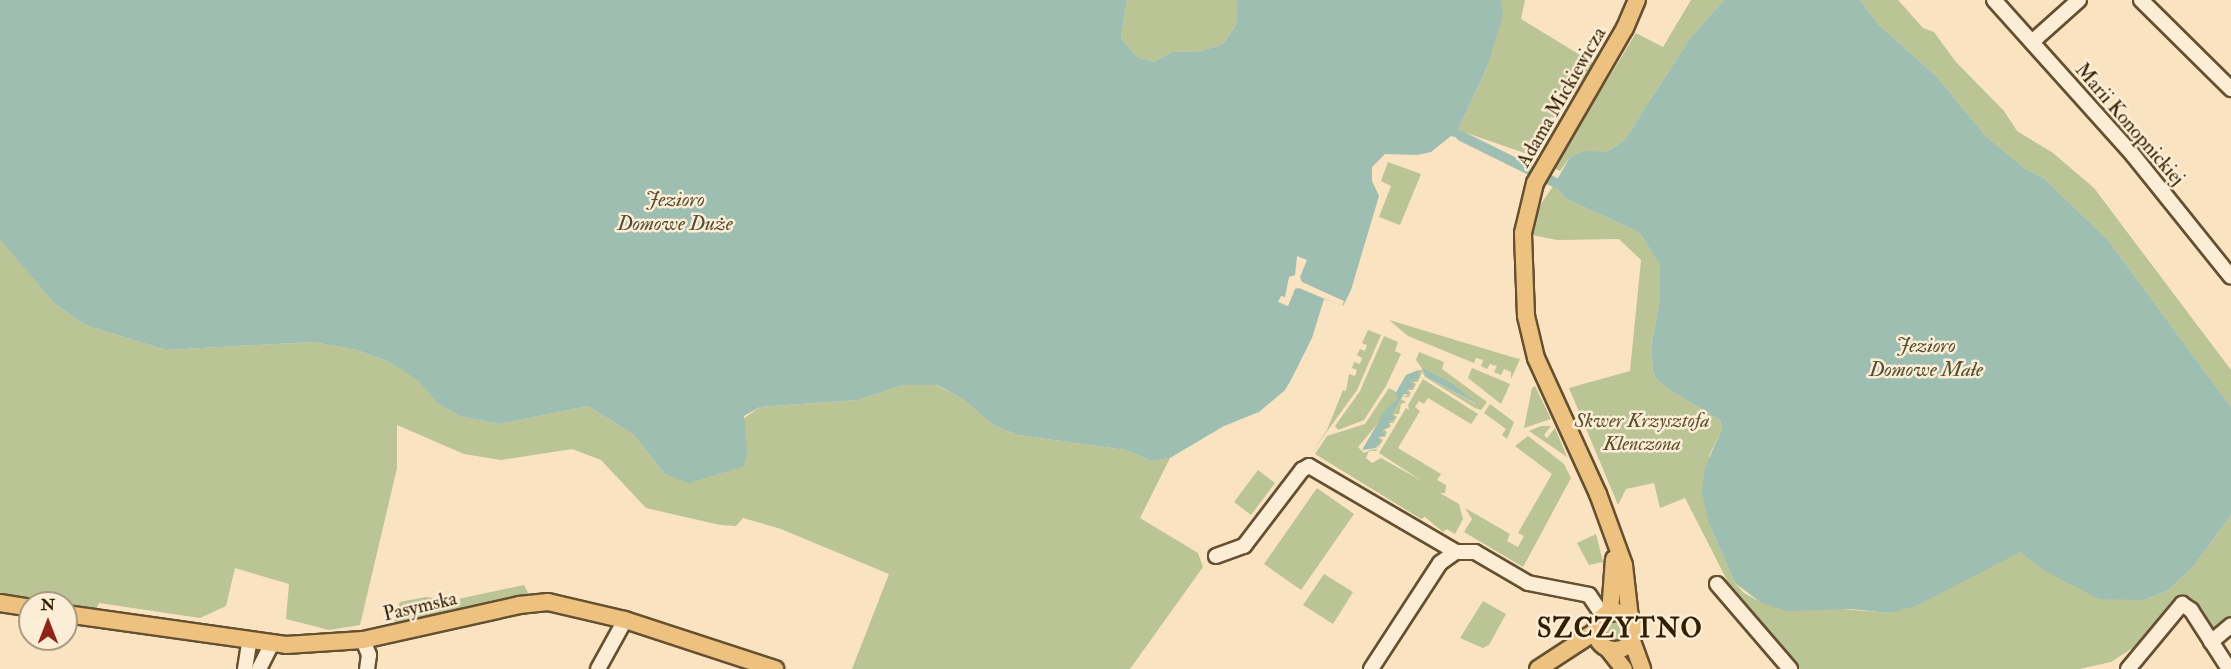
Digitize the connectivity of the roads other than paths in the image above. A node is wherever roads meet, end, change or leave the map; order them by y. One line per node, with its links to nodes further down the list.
1 (1637, 0): 8 (main road, Adama Mickiewicza)
2 (1994, 0): 5 (street, Marii Konopnickiej)
3 (2079, 0): 5 (street)
4 (2141, 0): 6 (street)
5 (2032, 42): 7 (street, Marii Konopnickiej)
6 (2231, 89)
7 (2231, 277)
8 (1613, 537): 15 (main road, Adama Mickiewicza); 18 (main road)
9 (1456, 552): 10 (street); 18 (street); 30 (street)
10 (1216, 556)
11 (1717, 584): 35 (street)
12 (0, 603): 13 (main road)
13 (18, 606)
14 (78, 616): 21 (main road, Pasymska)
15 (1630, 618): 18 (main road); 20 (main road, Adama Mickiewicza)
16 (625, 620): 19 (main road, Pasymska); 28 (street); 29 (main road, Pasymska)
17 (2231, 625): 22 (street)
18 (1604, 631): 20 (main road); 31 (main road); 32 (main road); 33 (main road)
19 (363, 640): 23 (main road, Pasymska); 27 (street)
20 (1632, 641): 34 (main road, Adama Mickiewicza)
21 (249, 642): 23 (main road, Pasymska); 25 (street)
22 (2211, 642): 24 (street); 36 (street)
23 (271, 645): 26 (street)
24 (2131, 668)
25 (245, 669)
26 (259, 669)
27 (367, 669)
28 (598, 669)
29 (774, 669)
30 (1371, 669)
31 (1538, 669)
32 (1556, 669)
33 (1624, 669)
34 (1642, 669)
35 (1790, 669)
36 (2229, 669)

